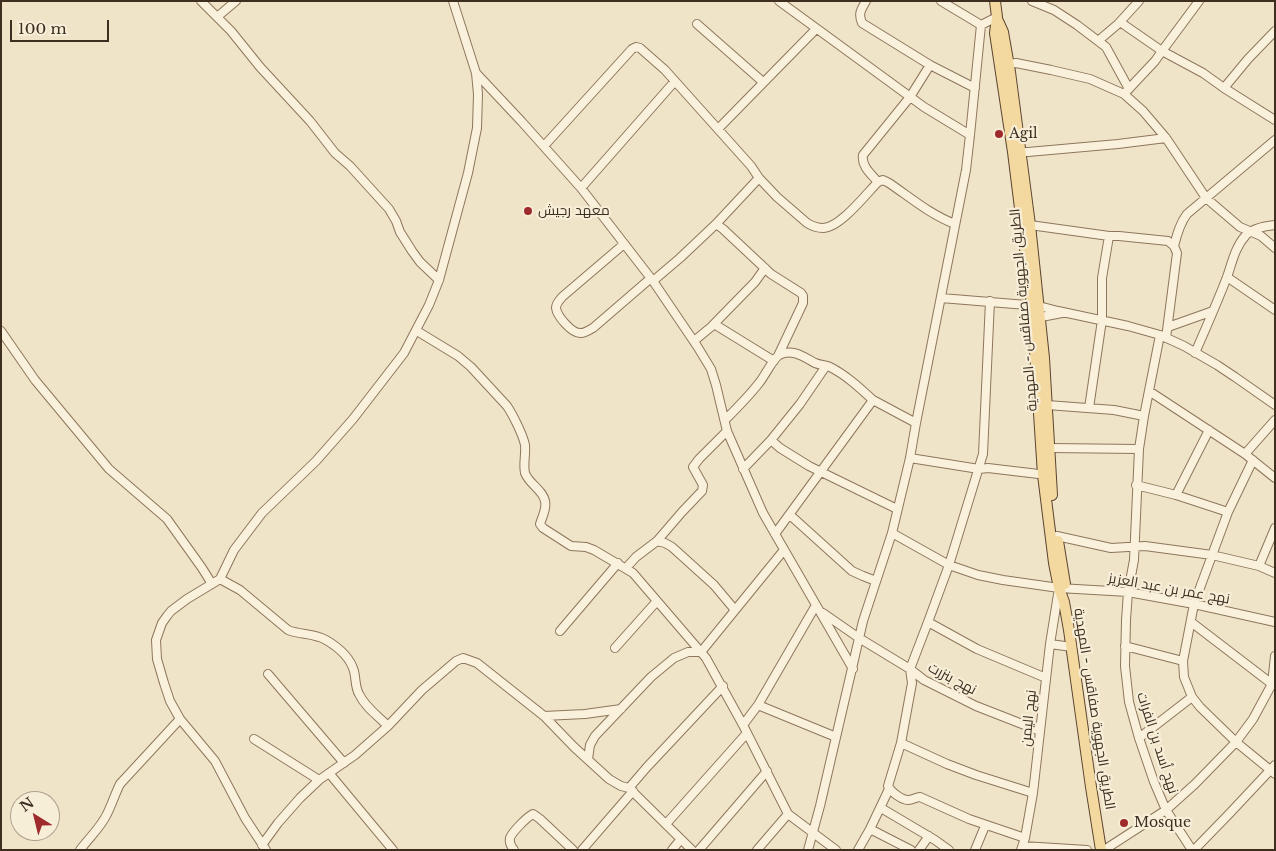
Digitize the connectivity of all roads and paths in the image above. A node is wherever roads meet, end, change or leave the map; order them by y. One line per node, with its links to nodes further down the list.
1 (201, 1): 11 (street)
2 (236, 1): 11 (street)
3 (453, 1): 22 (street)
4 (778, 1): 16 (street)
5 (866, 1): 21 (street)
6 (941, 1): 15 (street)
7 (995, 1): 12 (main road, الطريق الجهوية صفاقس - المهدية)
8 (1032, 1): 18 (street)
9 (1139, 1): 13 (street)
10 (1198, 1): 19 (street)
11 (217, 17): 51 (street)
12 (997, 17): 15 (street); 20 (main road, الطريق الجهوية صفاقس - المهدية)
13 (1120, 22): 18 (street); 19 (street)
14 (697, 24): 24 (street)
15 (980, 25): 25 (street)
16 (816, 29): 24 (street); 28 (street)
17 (1275, 31): 26 (street)
18 (1098, 41): 27 (street)
19 (1162, 51): 26 (street); 27 (street)
20 (1004, 64): 27 (street); 35 (main road, الطريق الجهوية صفاقس - المهدية)
21 (930, 65): 25 (street); 28 (street)
22 (476, 74): 34 (street); 51 (street)
23 (675, 81): 30 (street); 34 (street); 38 (street)
24 (763, 82): 30 (street)
25 (975, 88): 31 (street)
26 (1224, 88): 29 (street)
27 (1127, 91): 32 (street)
28 (910, 97): 31 (street); 37 (street)
29 (1275, 120)
30 (718, 129): 36 (street)
31 (970, 135): 41 (street)
32 (1166, 138): 35 (street); 39 (street)
33 (1275, 140): 39 (street)
34 (544, 146): 38 (street)
35 (1017, 152): 43 (main road, الطريق الجهوية صفاقس - المهدية); 55 (main road, الطريق الجهوية صفاقس - المهدية)
36 (759, 178): 37 (street); 40 (street)
37 (878, 182): 41 (street)
38 (581, 188): 46 (street)
39 (1206, 198): 44 (street); 47 (street)
40 (716, 224): 49 (street); 52 (street)
41 (955, 224): 53 (street)
42 (1274, 224): 44 (street)
43 (1030, 225): 45 (street); 55 (main road, الطريق الجهوية صفاقس - المهدية)
44 (1250, 232): 48 (street); 50 (street)
45 (1108, 236): 47 (street); 60 (street)
46 (624, 244): 52 (street); 52 (street)
47 (1174, 246): 62 (street, نهج أسد بن الفرات)
48 (1275, 248)
49 (765, 268): 61 (street); 68 (street)
50 (1227, 277): 56 (street); 57 (street)
51 (439, 280): 64 (street)
52 (652, 280): 66 (street)
53 (941, 298): 54 (street); 78 (street)
54 (990, 301): 55 (street); 87 (street)
55 (1036, 305): 58 (street); 59 (main road, الطريق الجهوية صفاقس - المهدية)
56 (1275, 310)
57 (1213, 311): 62 (street); 67 (street)
58 (1064, 313): 59 (street); 60 (street)
59 (1036, 318): 73 (main road, الطريق الجهوية صفاقس - المهدية); 90 (main road, الطريق الجهوية صفاقس - المهدية)
60 (1102, 320): 65 (street); 74 (street)
61 (714, 324): 66 (street); 68 (street)
62 (1168, 327): 65 (street, نهج أسد بن الفرات)
63 (1, 331): 112 (street)
64 (417, 331): 105 (street); 110 (street)
65 (1163, 337): 67 (street); 70 (street, نهج أسد بن الفرات)
66 (694, 341): 76 (street)
67 (1195, 353): 72 (street)
68 (776, 359): 69 (street); 76 (street)
69 (826, 366): 71 (street); 81 (street)
70 (1150, 392): 75 (street, نهج أسد بن الفرات); 79 (street)
71 (873, 400): 78 (street); 89 (street)
72 (1275, 405)
73 (1047, 406): 74 (street); 82 (main road, الطريق الجهوية صفاقس - المهدية)
74 (1089, 408): 75 (street)
75 (1144, 416): 83 (street, نهج أسد بن الفرات)
76 (725, 420): 80 (street)
77 (1275, 420): 84 (street)
78 (916, 424): 85 (street)
79 (1209, 430): 84 (street); 93 (street)
80 (728, 431): 88 (street); 101 (street)
81 (771, 440): 88 (street); 89 (street)
82 (1049, 448): 83 (street); 90 (main road, الطريق الجهوية صفاقس - المهدية)
83 (1139, 449): 92 (street, نهج أسد بن الفرات)
84 (1245, 454): 86 (street)
85 (910, 458): 87 (street); 94 (street)
86 (1253, 460): 91 (street); 95 (street)
87 (979, 468): 90 (street); 106 (street)
88 (743, 469): 99 (street)
89 (821, 472): 94 (street); 96 (street)
90 (1047, 475): 100 (main road, الطريق الجهوية صفاقس - المهدية); 113 (main road, الطريق الجهوية صفاقس - المهدية)
91 (1275, 478)
92 (1136, 485): 93 (street); 102 (street, نهج أسد بن الفرات)
93 (1176, 495): 95 (street)
94 (897, 509): 98 (street)
95 (1228, 512): 104 (street)
96 (790, 515): 99 (street); 111 (street)
97 (1275, 528): 107 (street)
98 (892, 532): 106 (street, نهج عمر بن عبد العزيز); 111 (street)
99 (775, 534): 103 (street)
100 (1057, 536): 102 (street); 113 (main road, الطريق الجهوية صفاقس - المهدية)
101 (657, 541): 108 (street); 118 (street)
102 (1134, 546): 104 (street); 114 (street, نهج أسد بن الفرات)
103 (784, 550): 117 (street); 118 (street)
104 (1212, 555): 107 (street); 116 (street)
105 (618, 563): 108 (street); 124 (street)
106 (948, 565): 113 (street, نهج عمر بن عبد العزيز); 119 (street)
107 (1259, 566): 109 (street)
108 (626, 568): 115 (street)
109 (1275, 573)
110 (220, 579): 112 (street); 145 (street)
111 (876, 581): 125 (street)
112 (212, 584): 143 (street)
113 (1062, 588): 114 (street, نهج عمر بن عبد العزيز); 120 (main road, الطريق الجهوية صفاقس - المهدية); 123 (street, نهج اليمن)
114 (1128, 592): 116 (street, نهج عمر بن عبد العزيز); 127 (street, نهج أسد بن الفرات)
115 (657, 601): 129 (street); 130 (street)
116 (1194, 604): 121 (street); 122 (street, نهج عمر بن عبد العزيز)
117 (818, 608): 125 (street, نهج بنزرت); 133 (street); 140 (street)
118 (735, 610): 130 (street)
119 (928, 622): 134 (street); 136 (street)
120 (1068, 622): 123 (street); 128 (main road, الطريق الجهوية صفاقس - المهدية)
121 (1191, 622): 132 (street); 137 (street)
122 (1275, 622)
123 (1053, 623): 126 (street, نهج اليمن)
124 (560, 631)
125 (859, 638): 133 (street); 134 (street, نهج بنزرت)
126 (1050, 644): 128 (street); 136 (street, نهج اليمن)
127 (1125, 646): 132 (street); 149 (street, نهج أسد بن الفرات)
128 (1072, 647): 192 (main road, الطريق الجهوية صفاقس - المهدية)
129 (615, 648)
130 (701, 652): 138 (street); 141 (street)
131 (1275, 656): 137 (street)
132 (1183, 661): 139 (street)
133 (853, 669): 148 (street)
134 (910, 670): 146 (street, نهج بنزرت); 152 (street)
135 (268, 674): 154 (street)
136 (1046, 678): 146 (street, نهج اليمن)
137 (1273, 684): 151 (street)
138 (723, 686): 144 (street); 159 (street)
139 (1192, 697): 149 (street); 151 (street)
140 (758, 705): 144 (street); 148 (street)
141 (621, 709): 142 (street); 153 (street)
142 (544, 716): 145 (street); 153 (street)
143 (180, 719): 172 (street); 175 (street)
144 (743, 725): 147 (street)
145 (388, 726): 154 (street)
146 (1040, 731): 161 (street, نهج اليمن)
147 (748, 733): 156 (street); 165 (street)
148 (836, 737): 168 (street)
149 (1139, 738): 163 (street, نهج أسد بن الفرات)
150 (254, 739): 158 (street)
151 (1236, 742): 155 (street); 163 (street)
152 (901, 743): 160 (street); 161 (street)
153 (588, 759): 159 (street)
154 (344, 763): 157 (street)
155 (1273, 770): 193 (street)
156 (767, 771): 164 (street); 182 (street)
157 (329, 773): 158 (street); 176 (street)
158 (319, 780): 172 (street)
159 (631, 789): 165 (street); 179 (street)
160 (889, 789): 162 (street); 166 (street)
161 (1032, 792): 170 (street, نهج اليمن)
162 (880, 808): 167 (street); 169 (street)
163 (1166, 810): 192 (street); 193 (street, نهج أسد بن الفرات)
164 (788, 814): 168 (street); 183 (street)
165 (666, 824): 171 (street)
166 (985, 826): 170 (street); 190 (street)
167 (870, 829): 186 (street); 187 (street)
168 (812, 833): 184 (street); 185 (street)
169 (928, 836): 188 (street); 189 (street)
170 (1025, 838): 173 (street, نهج اليمن)
171 (681, 839): 180 (street); 181 (street)
172 (264, 847)
173 (1022, 848): 174 (street)
174 (1076, 849): 191 (street)
175 (80, 850)
176 (393, 850)
177 (514, 850): 178 (street)
178 (573, 850)
179 (582, 850)
180 (672, 850)
181 (692, 850)
182 (699, 850)
183 (757, 850)
184 (808, 850)
185 (836, 850)
186 (858, 850)
187 (911, 850)
188 (919, 850)
189 (949, 850)
190 (975, 850)
191 (1087, 850)
192 (1103, 850)
193 (1193, 850)

